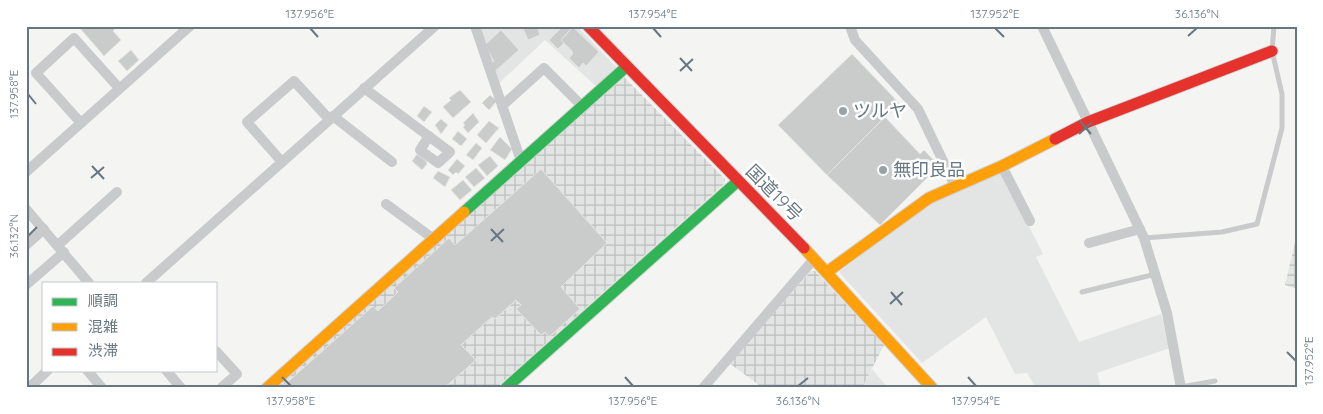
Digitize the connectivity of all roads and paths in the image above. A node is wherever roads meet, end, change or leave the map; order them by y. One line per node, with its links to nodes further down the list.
1 (190, 26): 10 (street)
2 (435, 26): 11 (street)
3 (475, 26): 12 (street)
4 (588, 26): 9 (main road, 国道19号)
5 (850, 26): 24 (street)
6 (1042, 26): 15 (street)
7 (1274, 26): 8 (lane)
8 (1272, 51): 15 (main road); 30 (lane)
9 (626, 67): 13 (main road); 23 (main road, 国道19号)
10 (119, 88): 16 (street); 16 (street)
11 (364, 88): 14 (street); 17 (street)
12 (502, 106): 13 (street); 18 (street)
13 (582, 106): 18 (main road)
14 (331, 118): 19 (street); 19 (street); 20 (street)
15 (1088, 122): 21 (main road); 30 (street)
16 (81, 123): 22 (street)
17 (429, 136)
18 (521, 161): 31 (main road)
19 (282, 162): 39 (street)
20 (392, 162)
21 (1002, 166): 24 (main road); 28 (street)
22 (26, 172)
23 (738, 181): 35 (main road, 国道19号); 53 (main road)
24 (955, 186): 36 (main road)
25 (117, 192): 34 (street)
26 (386, 204): 31 (street)
27 (26, 209): 29 (street)
28 (1030, 221)
29 (44, 229): 33 (street); 34 (street)
30 (1142, 234): 32 (street); 37 (street)
31 (435, 240): 52 (main road)
32 (1089, 243)
33 (26, 245)
34 (61, 248): 38 (street); 40 (street)
35 (814, 259): 36 (main road, 国道19号); 54 (street)
36 (827, 272): 55 (main road, 国道19号)
37 (1156, 274): 41 (lane); 47 (street)
38 (89, 282)
39 (147, 282)
40 (26, 285)
41 (1082, 292)
42 (218, 353): 51 (street)
43 (46, 372): 48 (street)
44 (89, 372): 49 (street)
45 (168, 372): 50 (street)
46 (1215, 380): 47 (lane)
47 (1181, 387)
48 (29, 388)
49 (102, 388)
50 (181, 388)
51 (222, 388)
52 (267, 388)
53 (506, 388)
54 (703, 388)
55 (932, 388)

